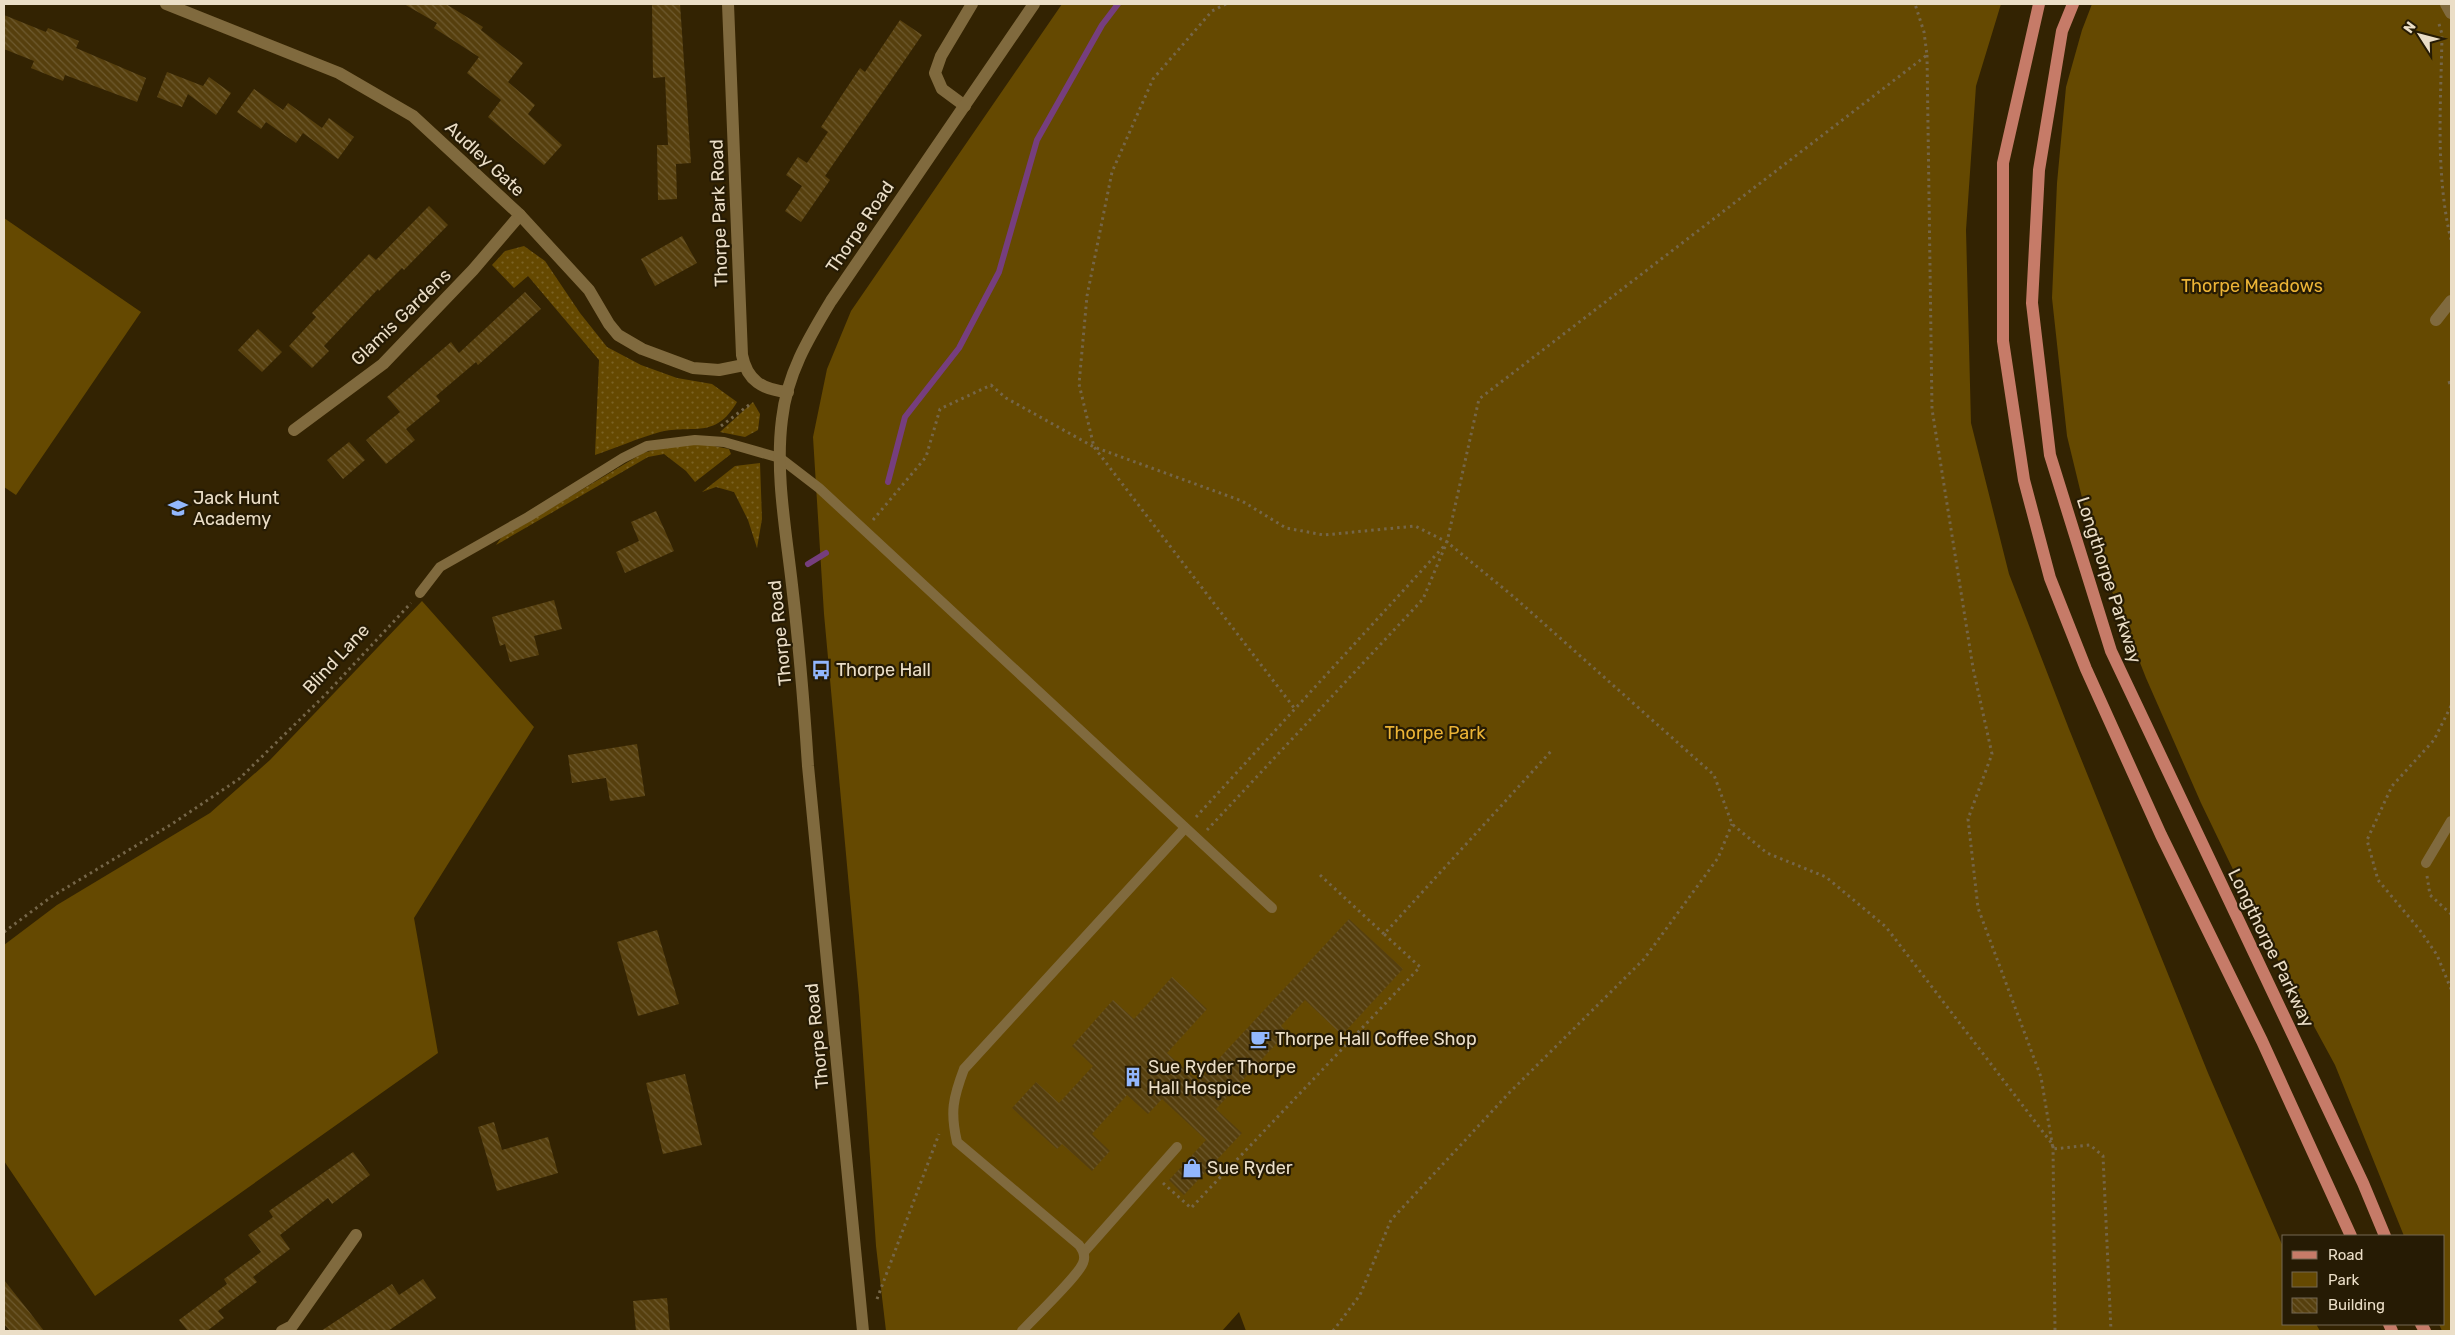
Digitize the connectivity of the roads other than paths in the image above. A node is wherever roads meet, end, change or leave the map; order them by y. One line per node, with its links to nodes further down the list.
1 (166, 4): 10 (street, Audley Gate)
2 (728, 4): 13 (street, Thorpe Park Road)
3 (972, 4): 9 (street)
4 (1034, 4): 9 (street, Thorpe Road)
5 (2039, 4): 24 (main road)
6 (2073, 4): 25 (main road, Longthorpe Parkway)
7 (2446, 4): 8 (street)
8 (2451, 13)
9 (965, 106): 14 (street, Thorpe Road)
10 (520, 216): 13 (street, Audley Gate); 15 (street, Glamis Gardens)
11 (2451, 301): 12 (street)
12 (2436, 320)
13 (744, 365): 14 (street)
14 (788, 392): 16 (street, Thorpe Road)
15 (294, 430)
16 (780, 458): 17 (lane); 19 (lane); 28 (street, Thorpe Road)
17 (420, 593)
18 (2451, 821): 20 (lane)
19 (1185, 828): 21 (lane); 26 (lane)
20 (2426, 863)
21 (1272, 908)
22 (1178, 1147): 26 (lane)
23 (356, 1235): 27 (street)
24 (2352, 1235)
25 (2386, 1235)
26 (1084, 1252): 29 (lane)
27 (290, 1330)
28 (863, 1331)
29 (1022, 1331)

